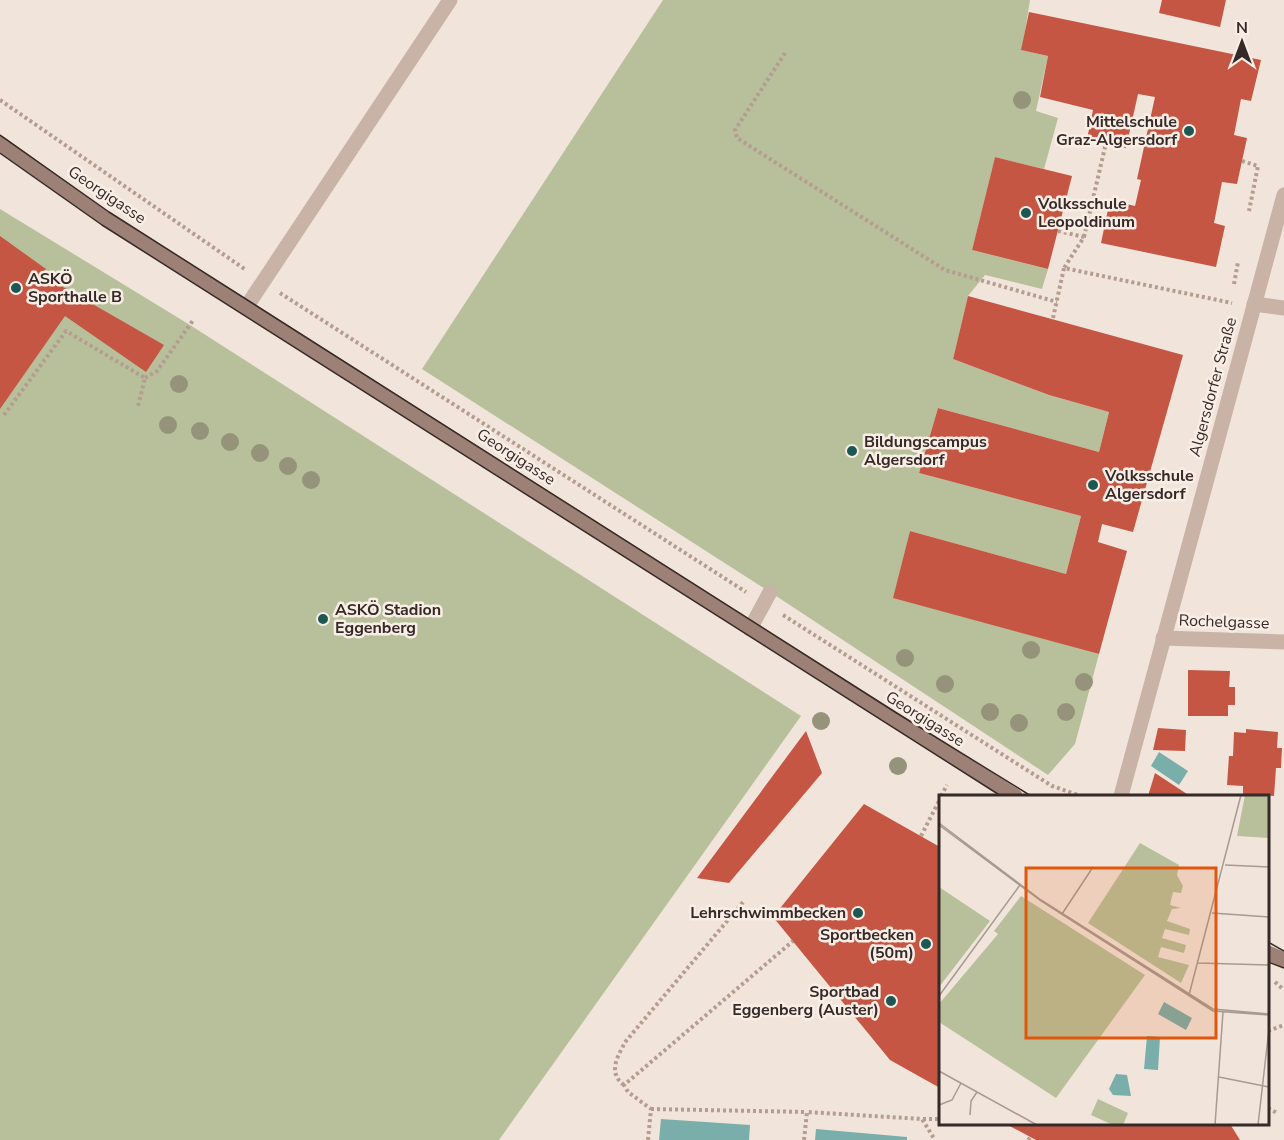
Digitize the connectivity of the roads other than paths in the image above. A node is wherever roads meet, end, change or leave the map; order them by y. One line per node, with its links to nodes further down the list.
1 (450, 0): 5 (street)
2 (0, 143): 5 (main road, Georgigasse)
3 (1284, 195): 4 (street, Algersdorfer Straße)
4 (1254, 304): 6 (street); 9 (street, Algersdorfer Straße)
5 (247, 306): 8 (main road, Georgigasse)
6 (1284, 308)
7 (767, 598): 8 (street)
8 (750, 629): 11 (main road, Georgigasse)
9 (1163, 638): 10 (street, Rochelgasse); 12 (street, Algersdorfer Straße)
10 (1284, 642)
11 (1013, 795)
12 (1121, 795)
13 (1269, 953): 14 (main road)
14 (1284, 960)

